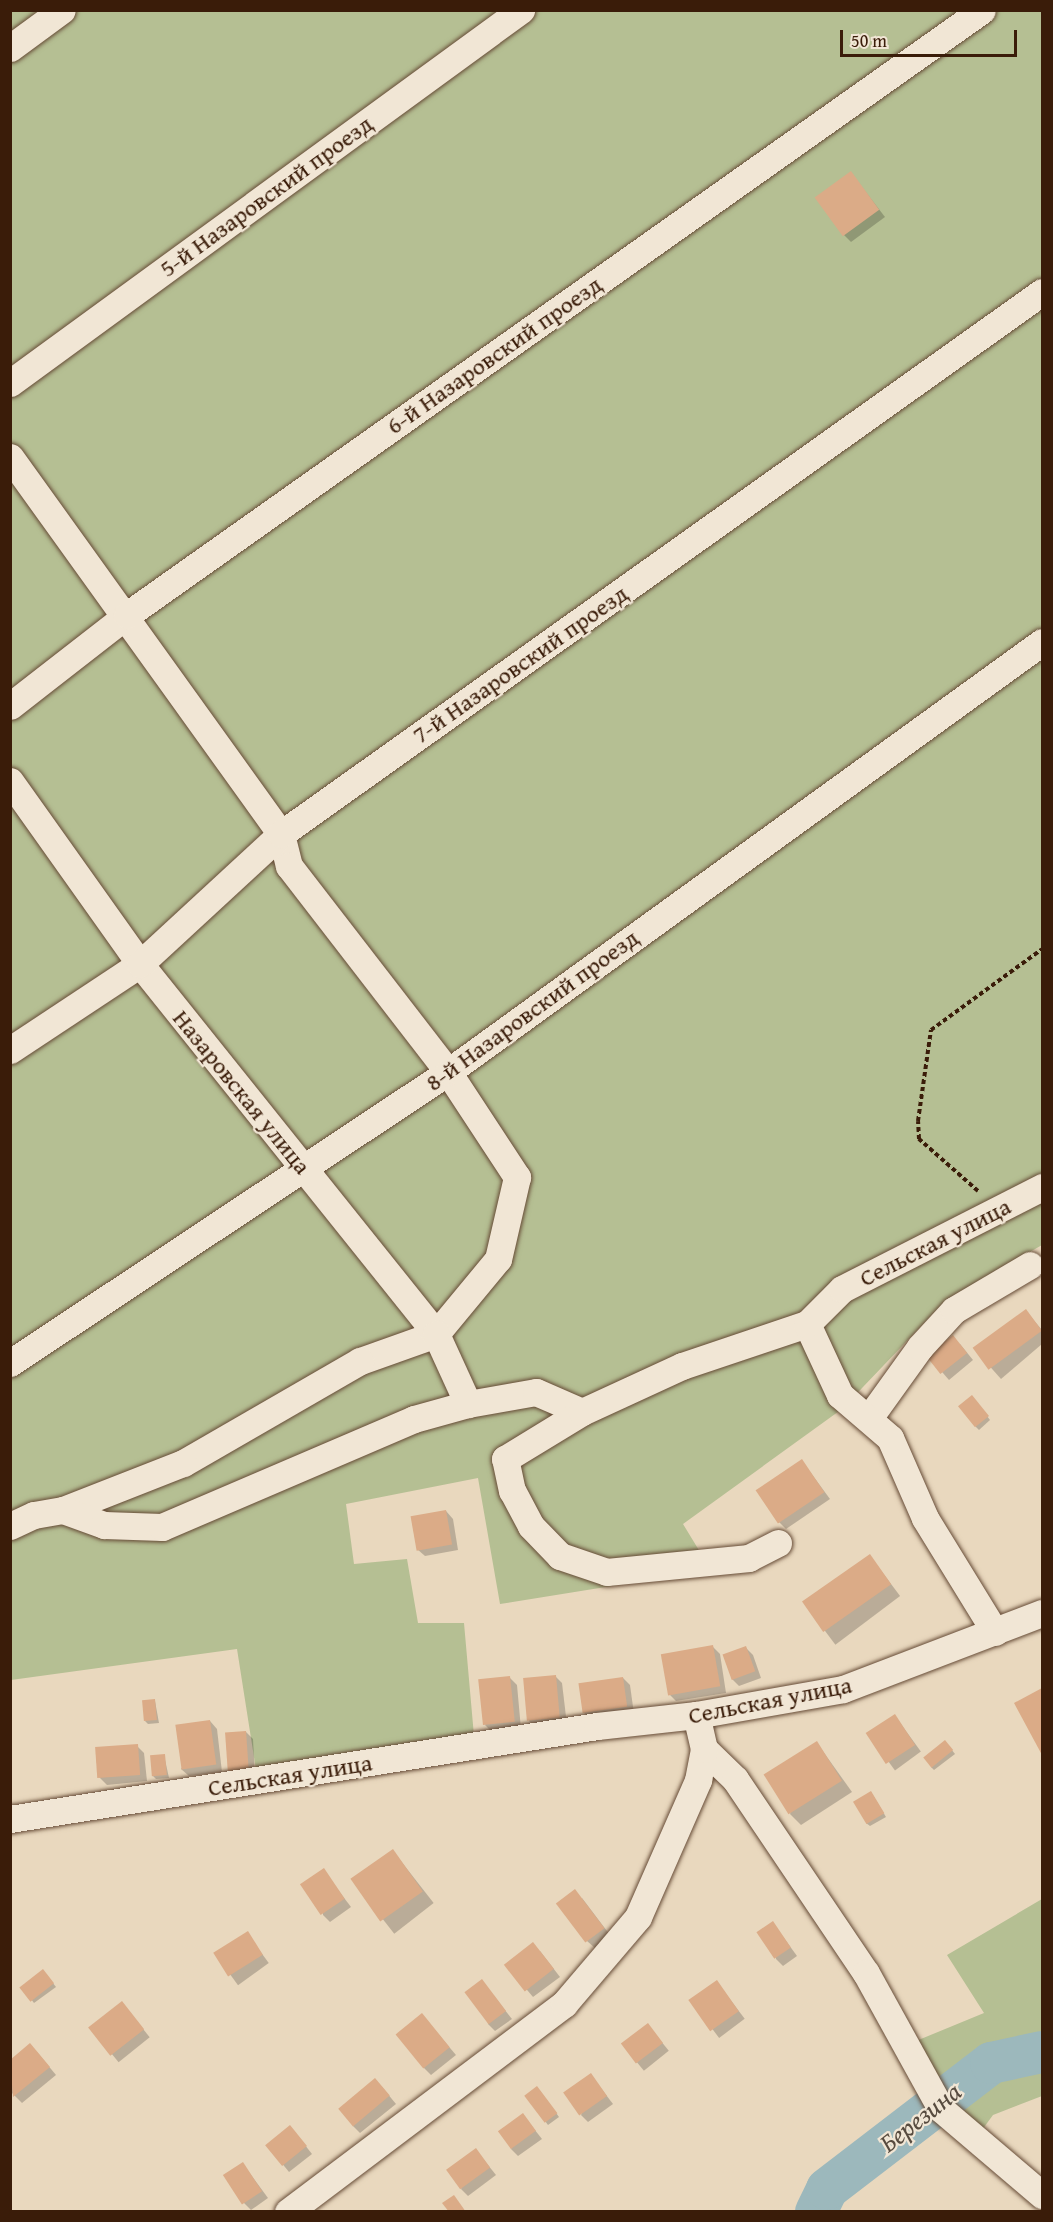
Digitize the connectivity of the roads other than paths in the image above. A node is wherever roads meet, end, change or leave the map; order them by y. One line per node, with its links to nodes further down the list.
1 (62, 10): 4 (street)
2 (521, 10): 6 (street, 5-й Назаровский проезд)
3 (982, 10): 8 (street, 6-й Назаровский проезд)
4 (10, 48)
5 (1042, 292): 12 (street, 7-й Назаровский проезд)
6 (10, 383)
7 (10, 457): 8 (street)
8 (127, 615): 10 (street, 6-й Назаровский проезд); 12 (street)
9 (1042, 642): 15 (street, 8-й Назаровский проезд)
10 (10, 706)
11 (10, 781): 13 (street, Назаровская улица)
12 (282, 834): 13 (street, 7-й Назаровский проезд); 15 (street)
13 (140, 964): 14 (street, 7-й Назаровский проезд); 16 (street, Назаровская улица)
14 (10, 1050)
15 (448, 1072): 16 (street, 8-й Назаровский проезд); 20 (street)
16 (303, 1169): 20 (street, Назаровская улица); 21 (street, 8-й Назаровский проезд)
17 (1042, 1186): 19 (street, Сельская улица)
18 (1030, 1265): 24 (street)
19 (807, 1324): 23 (street); 24 (street)
20 (436, 1334): 22 (street, Назаровская улица); 25 (street)
21 (10, 1363)
22 (468, 1404): 23 (street); 25 (street)
23 (582, 1412): 27 (street)
24 (869, 1418): 29 (street)
25 (63, 1510): 26 (street)
26 (10, 1526)
27 (778, 1543)
28 (1042, 1613): 29 (street, Сельская улица)
29 (995, 1632): 30 (street, Сельская улица)
30 (696, 1715): 31 (street); 32 (street, Сельская улица)
31 (704, 1749): 33 (street); 34 (street)
32 (10, 1819)
33 (1042, 2195)
34 (288, 2211)

